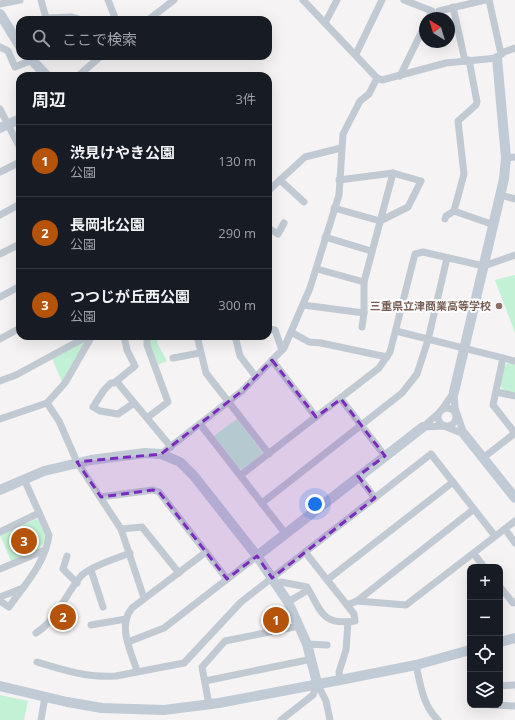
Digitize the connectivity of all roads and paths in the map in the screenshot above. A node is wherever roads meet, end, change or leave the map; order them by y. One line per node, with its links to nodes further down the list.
1 (20, 0): 11 (street)
2 (41, 0): 16 (street)
3 (108, 0): 17 (street)
4 (174, 0): 18 (street)
5 (303, 0): 19 (street)
6 (337, 0): 19 (street)
7 (382, 0): 24 (street)
8 (404, 0): 14 (street)
9 (486, 0): 12 (street)
10 (489, 0): 25 (street)
11 (1, 3)
12 (453, 7): 13 (street); 29 (street)
13 (439, 11)
14 (432, 12)
15 (0, 14): 22 (street)
16 (45, 16)
17 (114, 16)
18 (153, 16)
19 (325, 23): 24 (street)
20 (419, 37): 32 (street)
21 (0, 47): 22 (street)
22 (13, 48): 26 (street)
23 (515, 48): 25 (street)
24 (356, 54): 33 (street)
25 (499, 56): 29 (street); 39 (street)
26 (27, 60)
27 (32, 60): 30 (street)
28 (97, 60): 31 (street)
29 (467, 60): 32 (street); 51 (street)
30 (43, 72)
31 (83, 72)
32 (400, 76): 33 (street)
33 (377, 78): 38 (street)
34 (0, 109): 36 (street)
35 (16, 121): 36 (street)
36 (4, 126): 37 (street)
37 (16, 142)
38 (341, 148): 43 (street); 44 (street)
39 (510, 157): 46 (street)
40 (16, 164): 41 (street)
41 (0, 172)
42 (393, 173): 44 (street); 54 (street); 54 (street)
43 (280, 180): 45 (street); 48 (street)
44 (339, 180): 50 (street)
45 (272, 187)
46 (501, 195): 47 (street); 56 (street)
47 (515, 200)
48 (304, 202)
49 (16, 206): 52 (street)
50 (334, 208): 54 (street); 58 (street)
51 (454, 212): 53 (street); 56 (street)
52 (0, 214)
53 (445, 219)
54 (380, 221): 60 (street)
55 (284, 223): 57 (street)
56 (494, 225): 64 (street)
57 (272, 230)
58 (325, 237): 60 (street); 65 (street)
59 (16, 246): 61 (street)
60 (371, 252): 66 (street)
61 (0, 254)
62 (515, 255): 64 (street)
63 (448, 258): 64 (street); 74 (street); 83 (street)
64 (484, 266): 84 (street)
65 (317, 269): 66 (street); 69 (street)
66 (364, 282): 70 (street)
67 (16, 288): 68 (street)
68 (0, 297)
69 (302, 305): 70 (street); 75 (street)
70 (364, 313): 71 (street)
71 (362, 327)
72 (16, 330): 76 (street)
73 (272, 330): 85 (street)
74 (396, 331): 83 (street); 87 (street)
75 (291, 332): 85 (street); 87 (street)
76 (0, 339)
77 (81, 340): 93 (street)
78 (90, 340): 101 (street)
79 (125, 340): 94 (street)
80 (147, 340): 104 (street)
81 (198, 340): 86 (street)
82 (236, 340): 92 (street)
83 (428, 340): 84 (street); 108 (street)
84 (464, 348): 89 (street); 95 (street)
85 (282, 350): 90 (street)
86 (200, 353): 88 (street); 99 (street)
87 (387, 357): 98 (street)
88 (173, 358)
89 (502, 358): 91 (street); 96 (street)
90 (272, 360): 92 (street); 105 (street)
91 (515, 361)
92 (256, 377): 99 (street)
93 (0, 381)
94 (116, 382): 100 (street); 100 (street)
95 (454, 392): 102 (street); 103 (street)
96 (496, 392): 97 (street); 111 (street)
97 (515, 396)
98 (340, 399): 105 (street); 108 (street)
99 (228, 402): 107 (street); 115 (street)
100 (134, 403): 104 (street)
101 (47, 404): 106 (street); 118 (street)
102 (441, 411): 103 (street); 109 (street); 110 (street)
103 (456, 414): 109 (street); 112 (street)
104 (148, 417): 113 (street)
105 (316, 417): 115 (street)
106 (0, 419)
107 (200, 424): 113 (street); 119 (street)
108 (362, 426): 116 (street); 127 (street)
109 (444, 426): 110 (street); 112 (street)
110 (423, 427): 116 (street)
111 (515, 433): 117 (street)
112 (464, 434): 117 (street)
113 (170, 446): 114 (street)
114 (161, 454): 118 (street); 143 (street)
115 (269, 454): 119 (street)
116 (385, 456): 120 (street)
117 (483, 458): 126 (street)
118 (77, 462): 121 (street); 124 (street)
119 (241, 476): 127 (street)
120 (358, 476): 125 (street); 134 (street)
121 (24, 479): 123 (street); 129 (street)
122 (453, 482): 125 (street); 128 (street); 149 (street)
123 (0, 490)
124 (101, 497): 131 (street); 138 (street)
125 (375, 498): 139 (street)
126 (515, 498)
127 (262, 502): 134 (street)
128 (474, 509): 135 (street); 157 (street)
129 (39, 513): 133 (street); 137 (street)
130 (515, 521): 132 (street)
131 (121, 529): 140 (street); 147 (street)
132 (505, 529): 135 (street); 136 (street)
133 (0, 532)
134 (285, 533): 143 (street)
135 (495, 536): 141 (street)
136 (515, 543)
137 (45, 550): 145 (street); 152 (street)
138 (206, 552): 147 (street); 148 (street)
139 (305, 552): 149 (street); 150 (street)
140 (130, 553): 146 (street); 156 (street)
141 (474, 554): 144 (street); 157 (street)
142 (67, 556): 151 (street)
143 (257, 556): 148 (street); 150 (street)
144 (482, 564)
145 (0, 569)
146 (91, 570): 151 (street); 162 (street)
147 (179, 573): 156 (street)
148 (227, 579): 170 (street)
149 (327, 580): 161 (street)
150 (273, 581): 153 (street); 159 (street); 177 (street)
151 (77, 583): 167 (street)
152 (23, 588): 155 (street); 158 (street)
153 (308, 590): 159 (street); 164 (street)
154 (503, 591): 160 (street)
155 (0, 597)
156 (144, 598): 163 (street)
157 (357, 600): 161 (street)
158 (0, 601)
159 (288, 602): 166 (street)
160 (515, 602)
161 (347, 605): 164 (street)
162 (103, 607)
163 (126, 619): 165 (street); 170 (street)
164 (348, 622): 178 (street)
165 (91, 625)
166 (300, 626): 171 (street); 179 (street)
167 (36, 633)
168 (515, 638): 169 (street)
169 (503, 641)
170 (128, 642): 177 (street)
171 (307, 644): 172 (street); 174 (street)
172 (328, 645)
173 (467, 651): 176 (street)
174 (312, 659): 179 (street); 180 (street)
175 (37, 662): 177 (street)
176 (416, 665): 178 (street); 192 (street)
177 (137, 671)
178 (340, 680): 180 (street)
179 (205, 681): 185 (street)
180 (317, 683): 185 (street); 190 (street); 191 (street)
181 (515, 685): 183 (street)
182 (0, 686): 184 (street)
183 (503, 686)
184 (45, 697): 188 (street); 189 (street)
185 (210, 705): 188 (street)
186 (503, 706): 187 (street)
187 (515, 706)
188 (149, 715)
189 (40, 720)
190 (281, 720)
191 (330, 720)
192 (438, 720)

